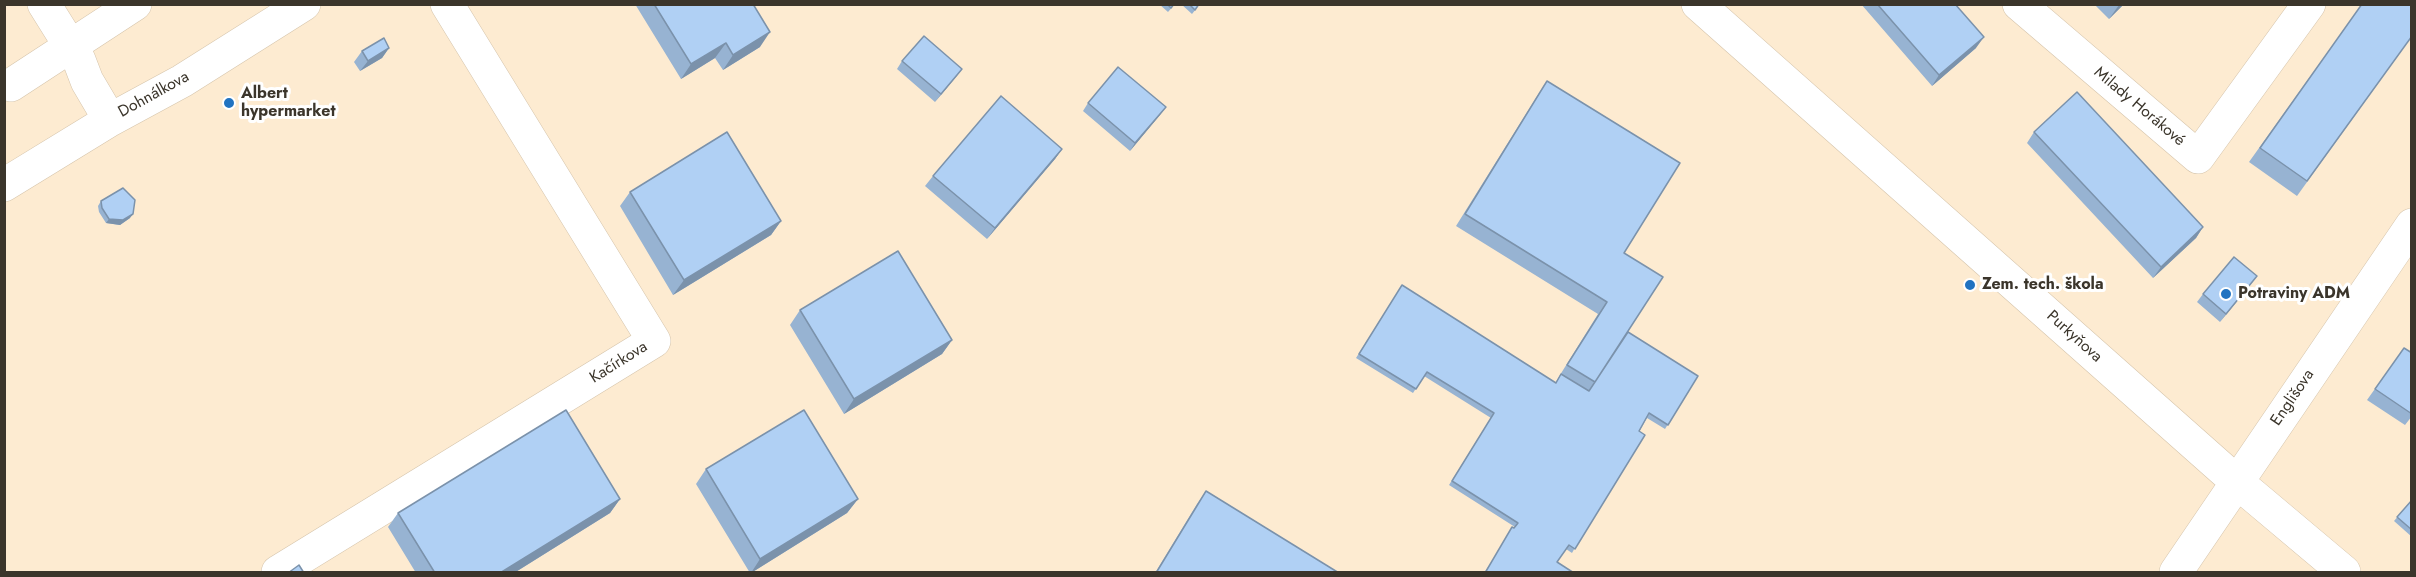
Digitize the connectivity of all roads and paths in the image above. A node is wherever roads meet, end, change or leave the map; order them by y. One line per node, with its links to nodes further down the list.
1 (44, 4): 8 (street)
2 (135, 4): 8 (street)
3 (304, 4): 10 (street, Dohnálkova)
4 (447, 4): 14 (street, Kačírkova)
5 (1698, 4): 13 (street, Purkyňova)
6 (2019, 4): 7 (street, Milady Horákové)
7 (2309, 4)
8 (70, 45): 9 (street); 10 (street)
9 (11, 85)
10 (110, 120): 11 (street, Dohnálkova)
11 (4, 185)
12 (2412, 225): 13 (street, Englišova)
13 (2237, 482): 15 (street, Englišova); 16 (street, Purkyňova)
14 (278, 573)
15 (2176, 573)
16 (2344, 573)

